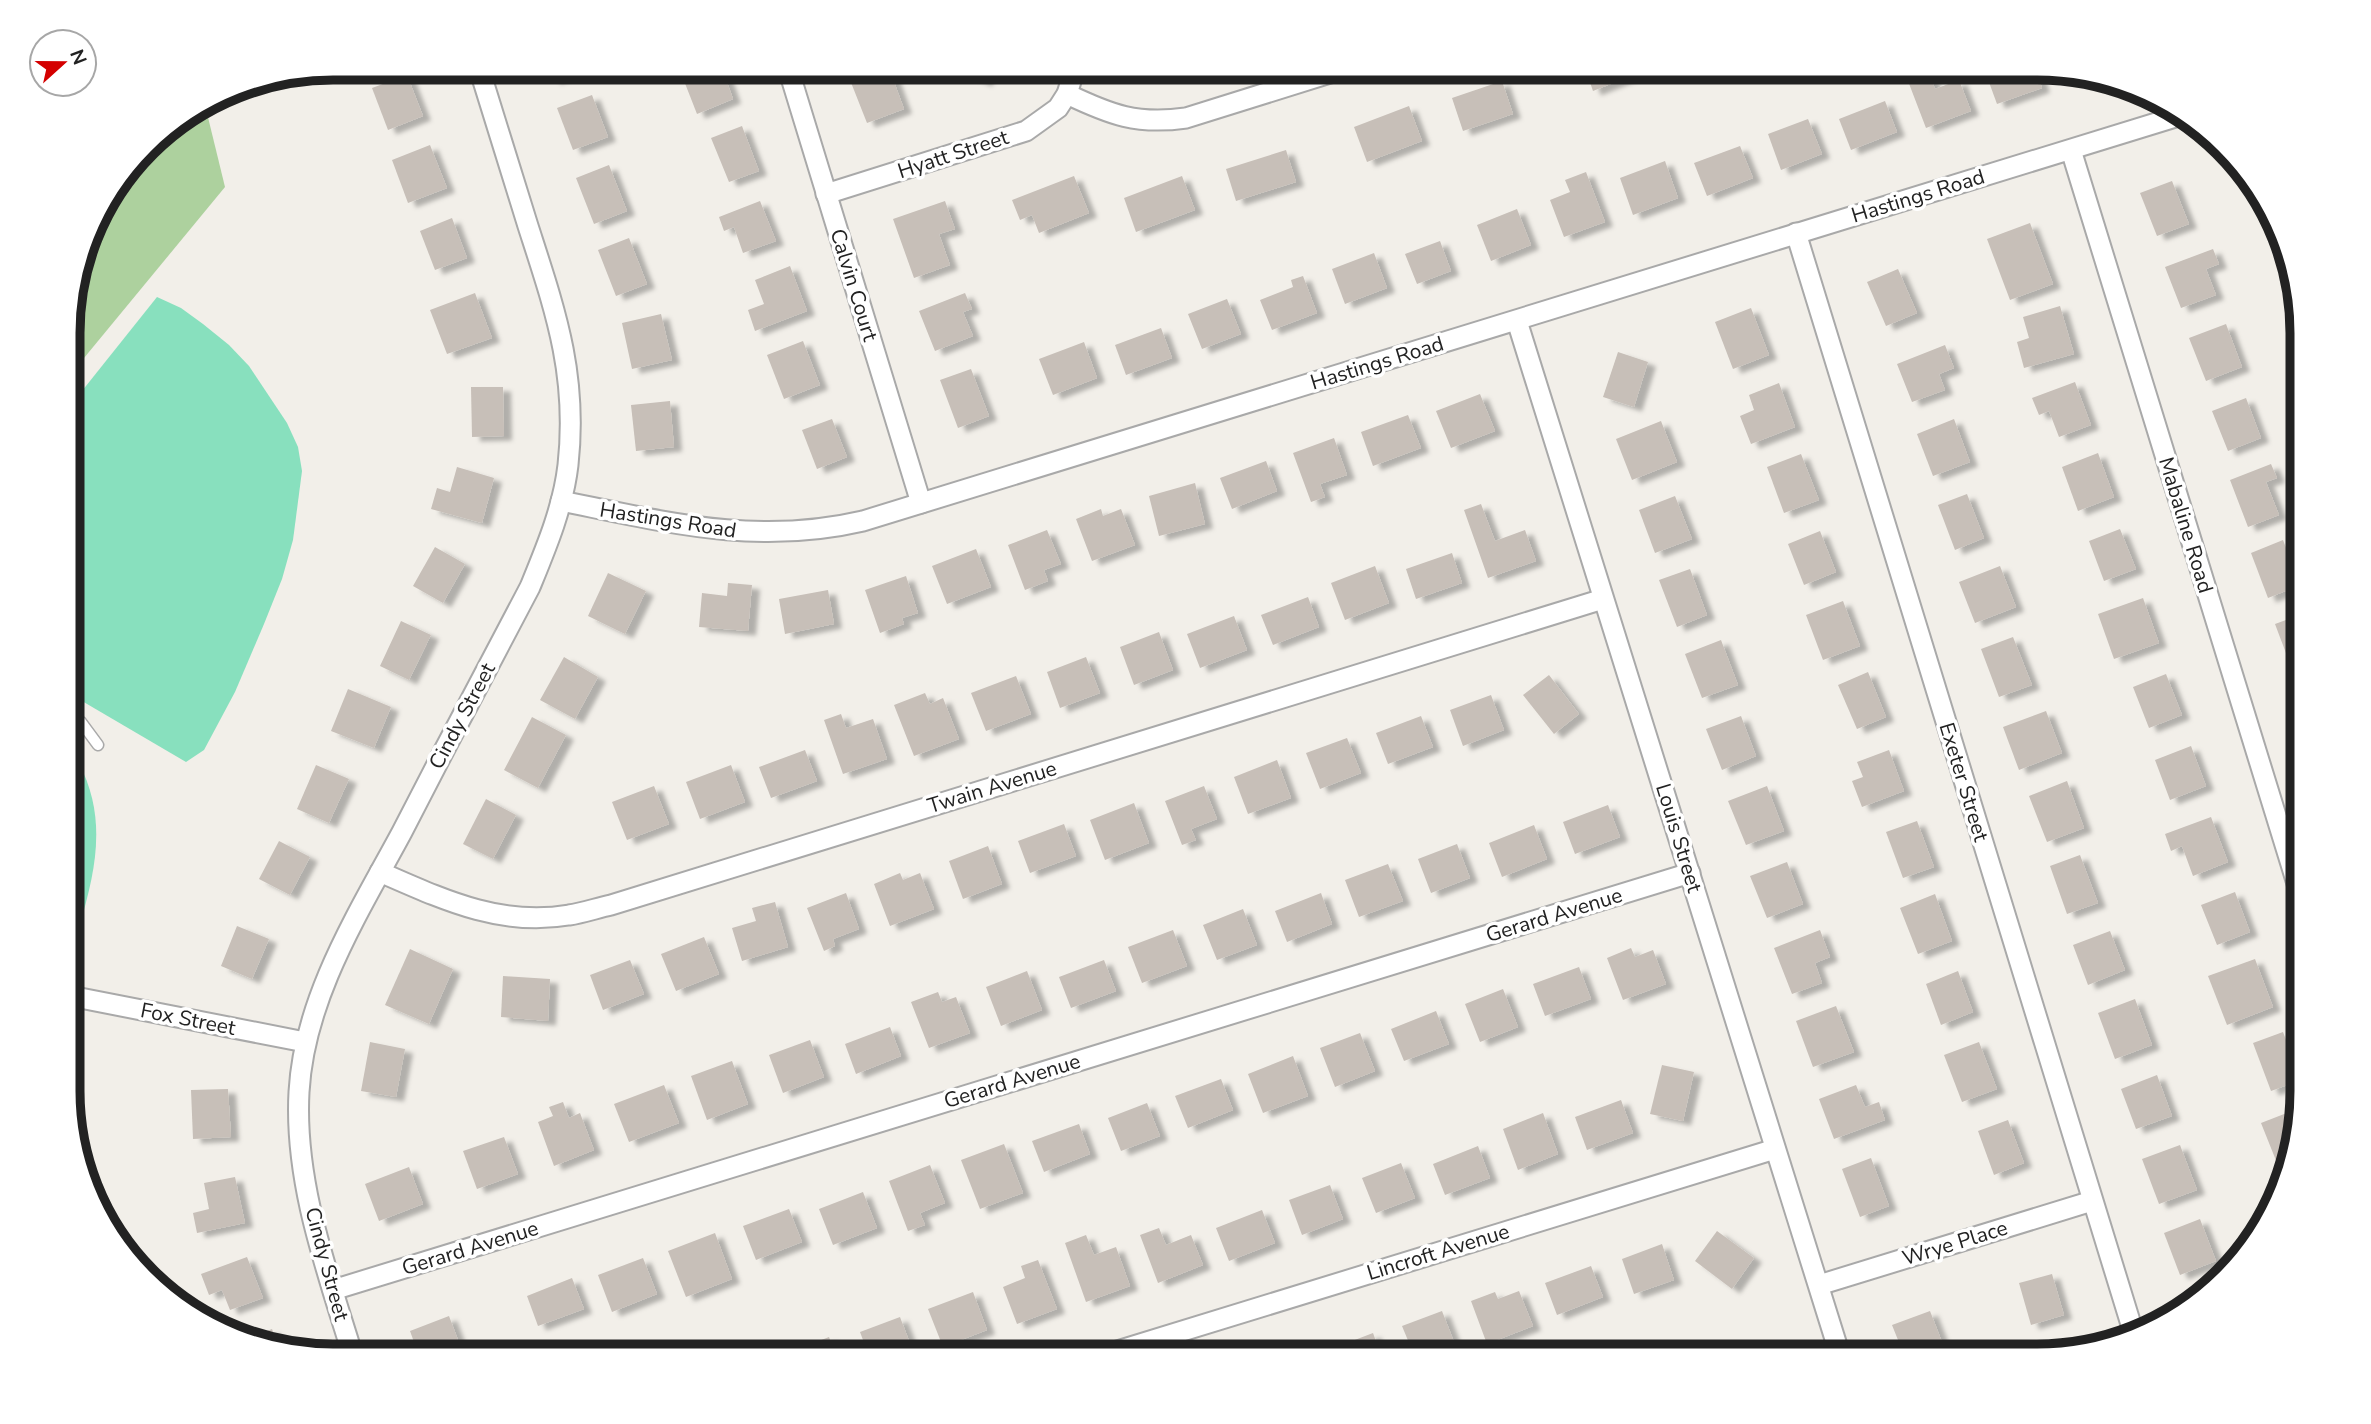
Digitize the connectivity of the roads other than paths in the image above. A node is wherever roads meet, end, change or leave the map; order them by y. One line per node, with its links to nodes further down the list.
1 (483, 80): 11 (street, Cindy Street)
2 (792, 80): 8 (street, Calvin Court)
3 (1071, 80): 5 (street)
4 (1308, 80): 5 (street)
5 (1067, 94): 8 (street, Hyatt Street)
6 (2171, 118): 7 (street, Hastings Road)
7 (2071, 150): 9 (street, Hastings Road); 16 (street, Mabaline Road)
8 (827, 194): 12 (street, Calvin Court)
9 (1796, 233): 10 (street, Hastings Road); 22 (street, Exeter Street)
10 (1517, 321): 12 (street, Hastings Road); 13 (street, Louis Street)
11 (561, 501): 12 (street, Hastings Road); 17 (street, Cindy Street)
12 (921, 503)
13 (1603, 599): 17 (street, Twain Avenue); 18 (street, Louis Street)
14 (80, 721): 15 (lane)
15 (98, 745)
16 (2290, 861)
17 (380, 872): 20 (street, Cindy Street)
18 (1690, 873): 21 (street, Louis Street); 24 (street, Gerard Avenue)
19 (80, 998): 20 (street, Fox Street)
20 (305, 1042): 24 (street, Cindy Street)
21 (1774, 1149): 23 (street, Louis Street); 27 (street, Lincroft Avenue)
22 (2092, 1201): 23 (street, Wrye Place); 25 (street, Exeter Street)
23 (1819, 1285): 28 (street, Louis Street)
24 (333, 1290): 26 (street, Cindy Street)
25 (2131, 1325)
26 (349, 1344)
27 (1140, 1344)
28 (1837, 1344)

